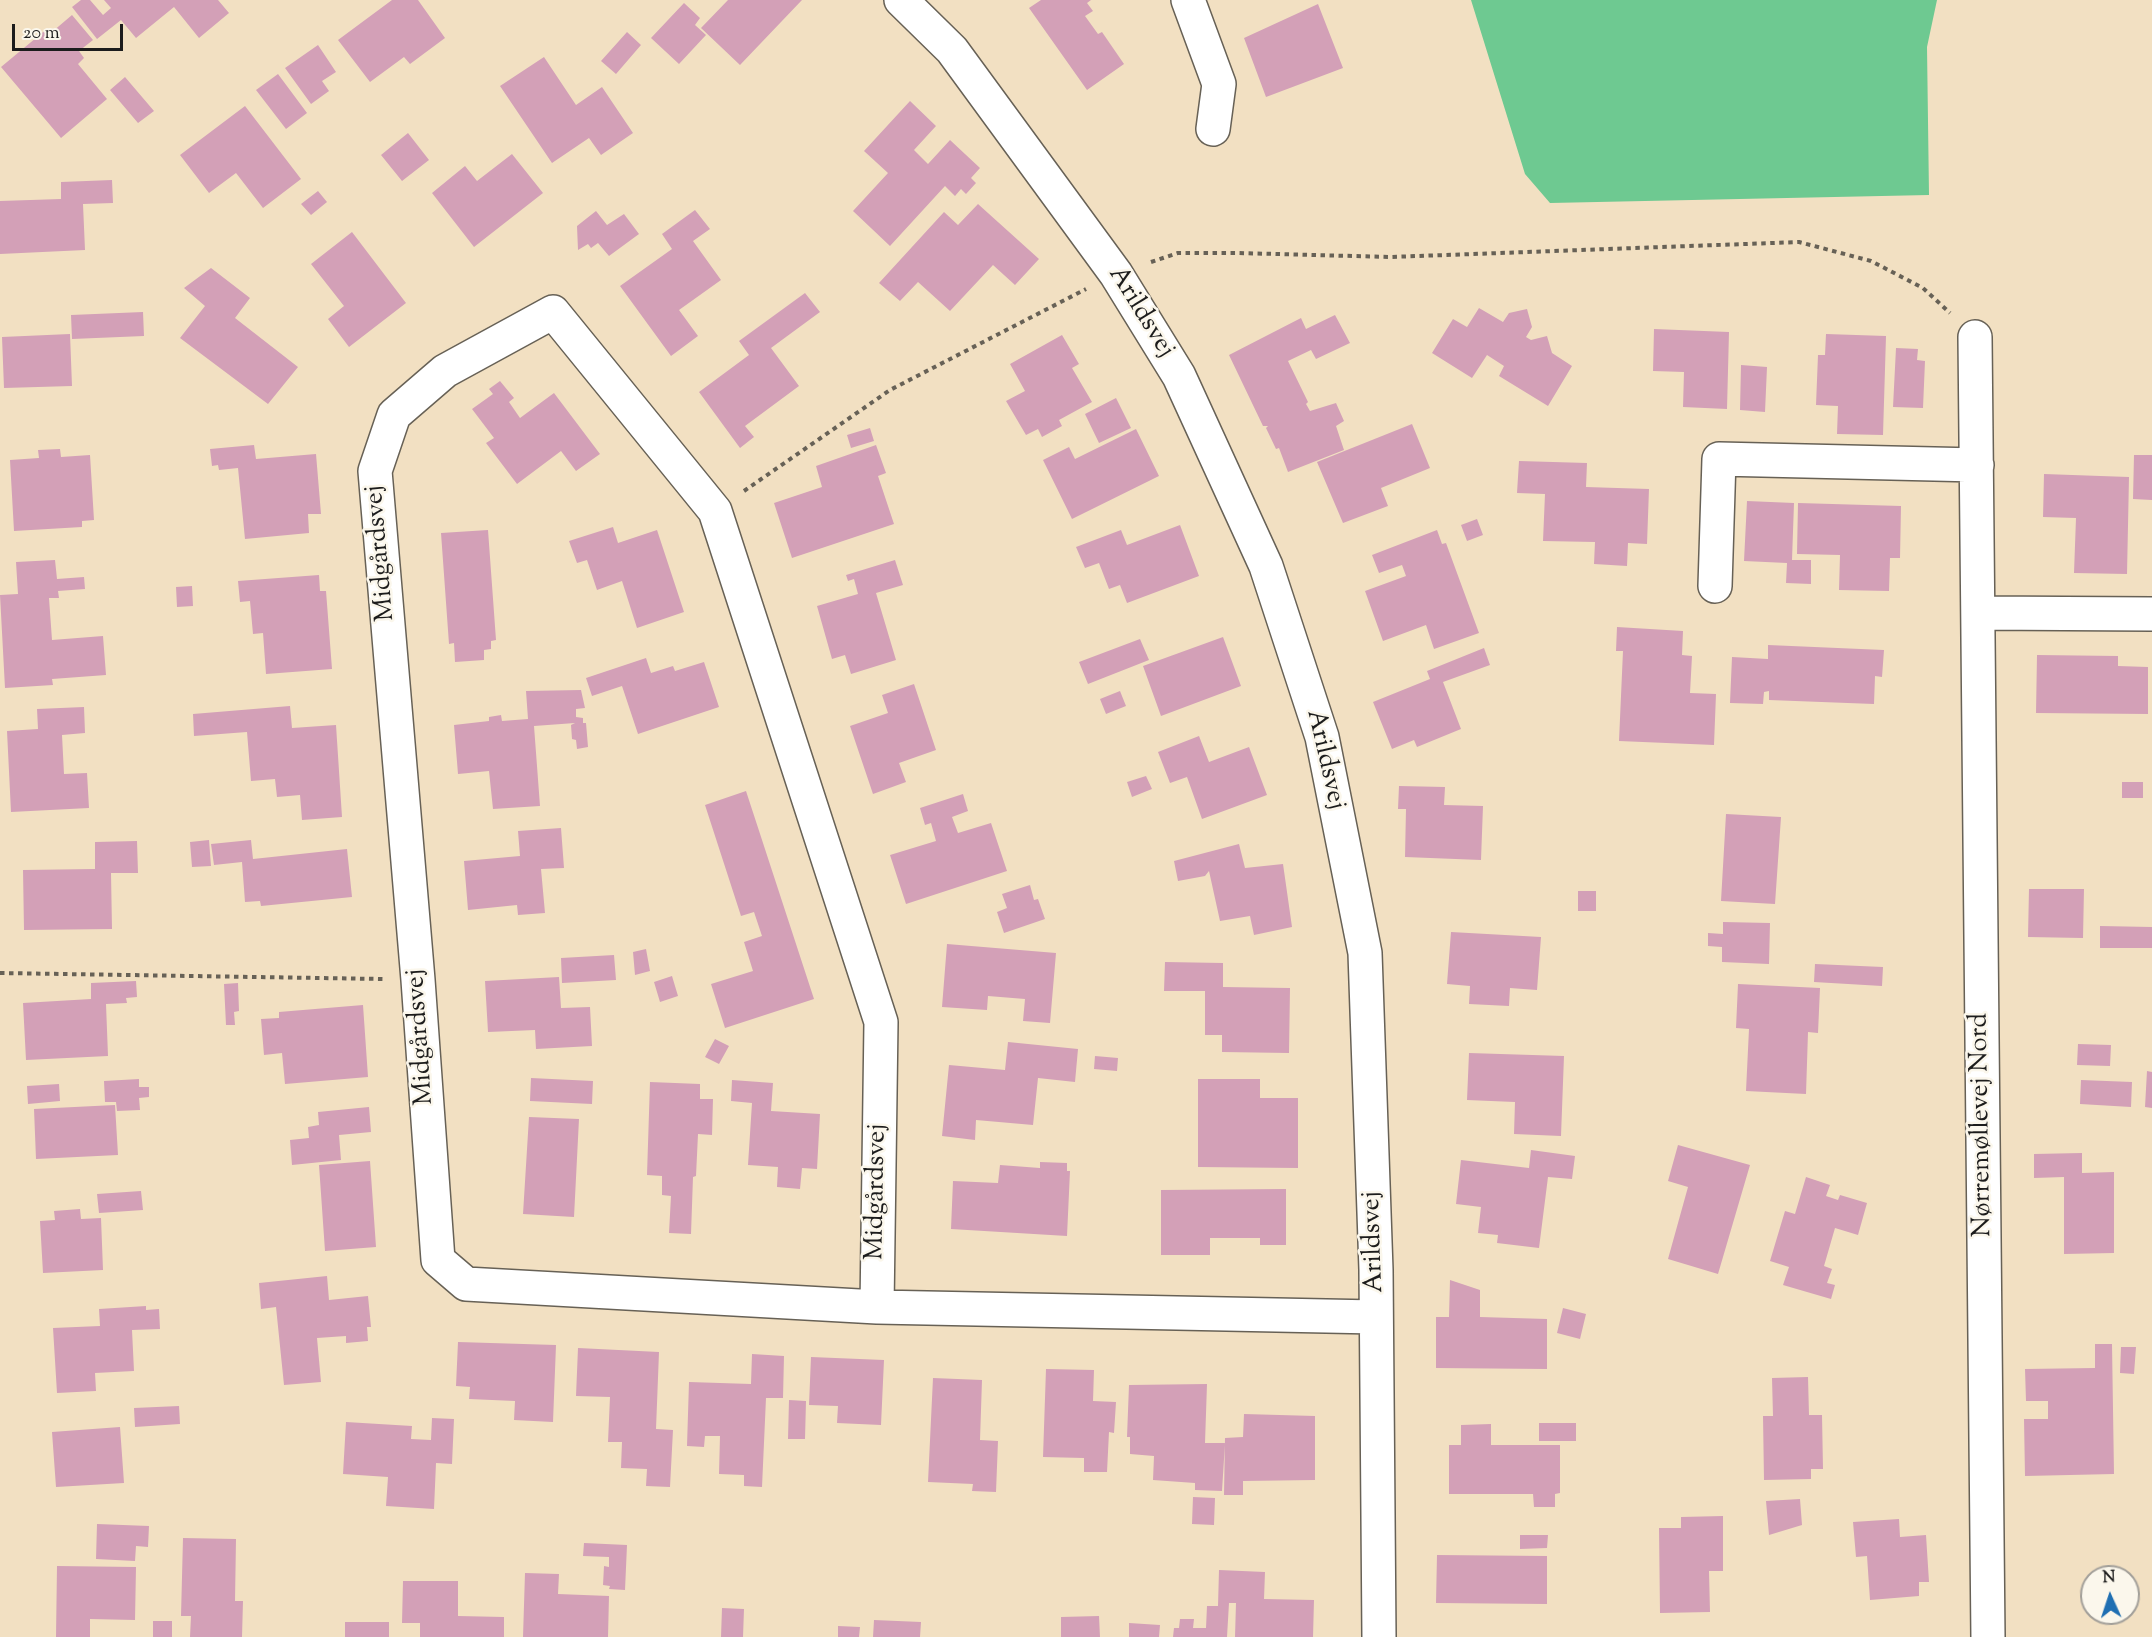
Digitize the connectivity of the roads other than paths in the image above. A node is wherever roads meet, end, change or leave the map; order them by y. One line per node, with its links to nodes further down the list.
1 (901, 0): 10 (street, Arildsvej)
2 (1188, 0): 3 (street)
3 (1213, 129)
4 (1975, 336): 5 (street, Nørremøllevej Nord)
5 (1977, 465): 6 (street); 7 (street, Nørremøllevej Nord)
6 (1715, 586)
7 (1978, 613): 8 (street); 12 (street, Nørremøllevej Nord)
8 (2152, 614)
9 (877, 1306): 9 (street, Midgårdsvej); 10 (street, Midgårdsvej)
10 (1376, 1317): 11 (street, Arildsvej)
11 (1379, 1637)
12 (1988, 1637)

